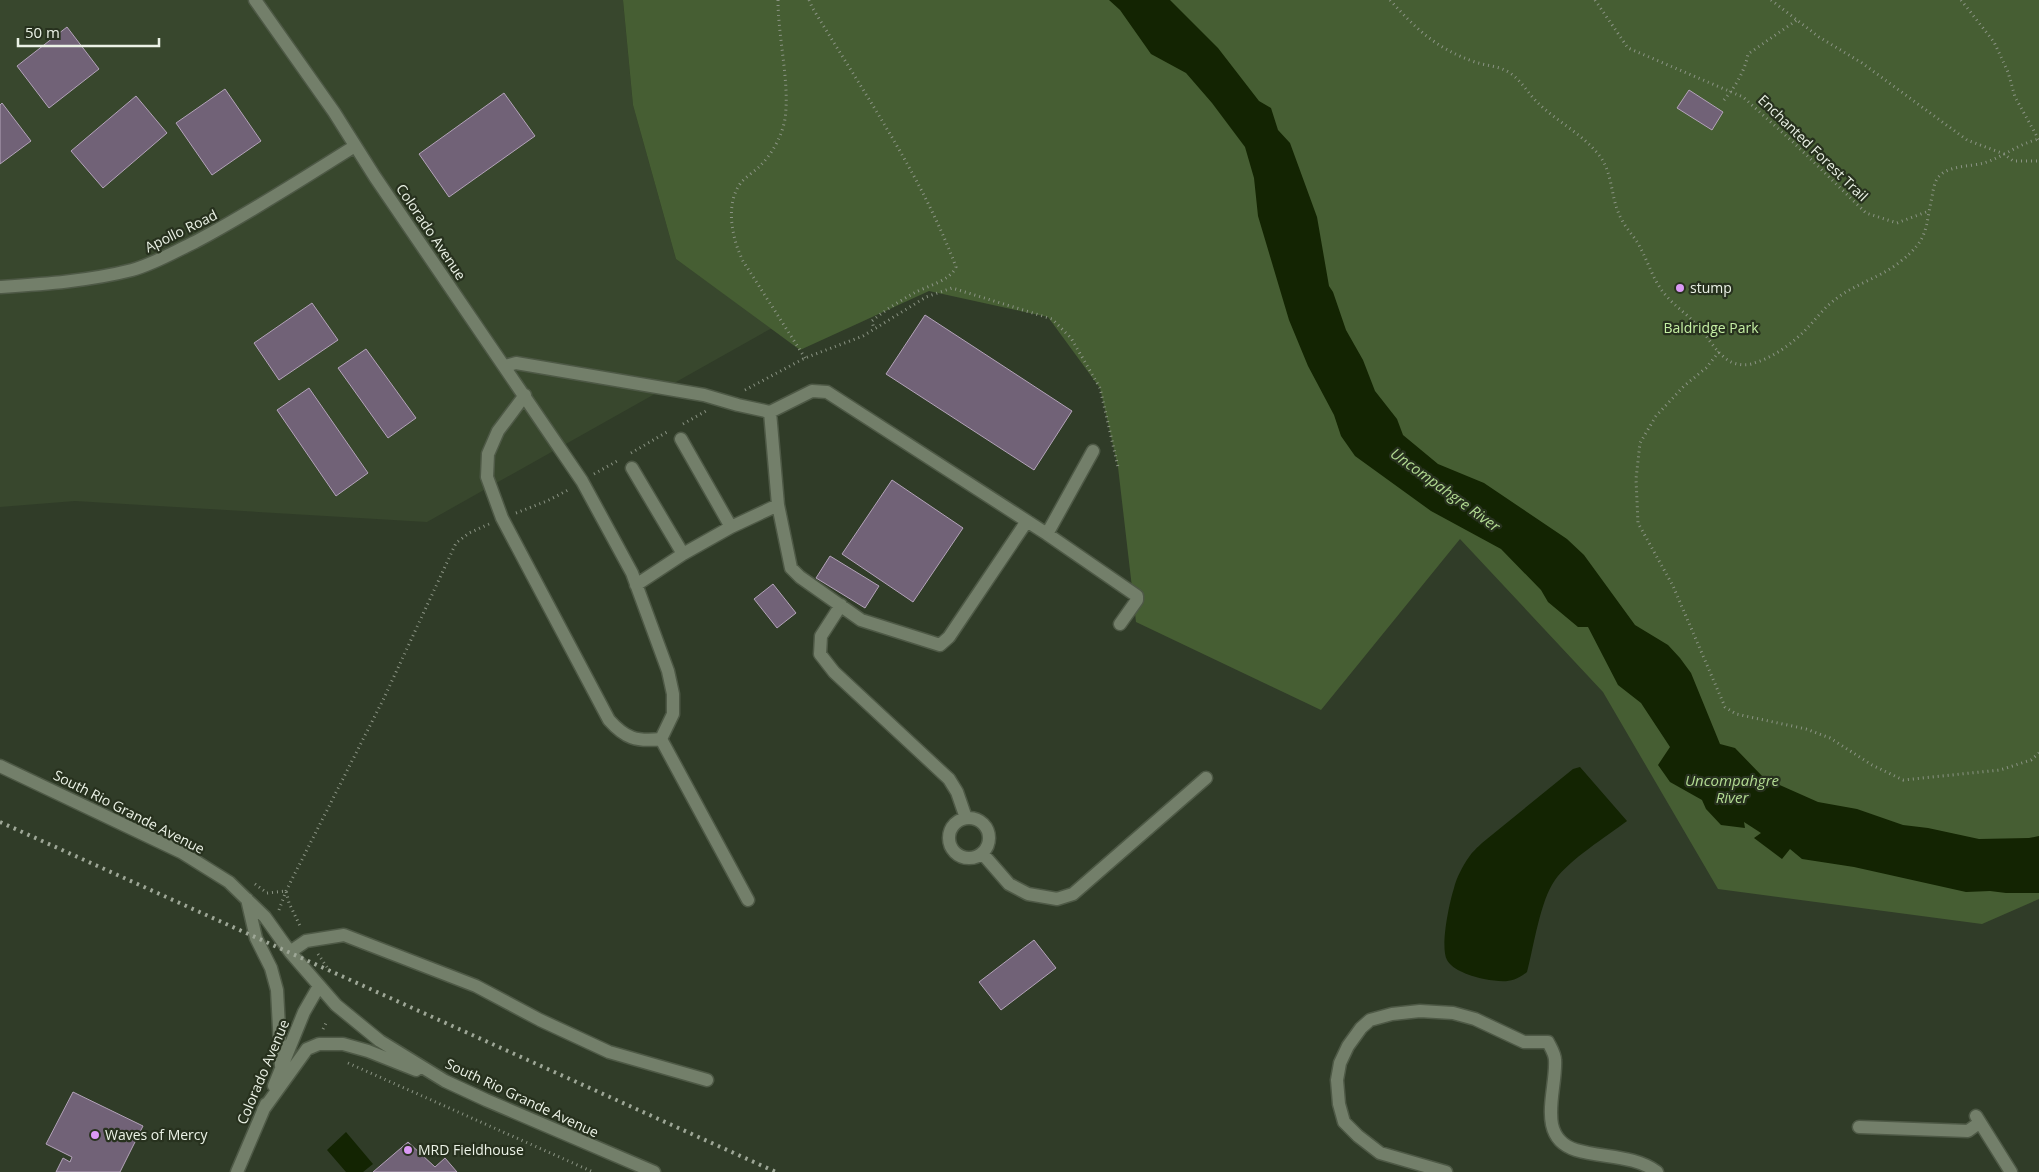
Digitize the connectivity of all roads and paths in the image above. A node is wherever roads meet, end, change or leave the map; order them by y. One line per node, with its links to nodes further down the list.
1 (254, 0): 12 (street, Colorado Avenue)
2 (778, 0): 19 (path)
3 (809, 0): 17 (path)
4 (1390, 0): 18 (path)
5 (1595, 0): 9 (path, Enchanted Forest Trail)
6 (1771, 0): 8 (path)
7 (1960, 0): 11 (path)
8 (1797, 20): 9 (path); 13 (path)
9 (1731, 92): 10 (path); 15 (path, Enchanted Forest Trail)
10 (1724, 100)
11 (2039, 139): 13 (path)
12 (355, 146): 16 (street, Apollo Road); 20 (street, Colorado Avenue)
13 (2004, 154): 14 (path); 15 (path)
14 (2039, 161)
15 (1929, 211): 18 (path)
16 (0, 287)
17 (874, 329): 19 (path); 27 (path)
18 (1719, 352): 40 (path)
19 (804, 358): 22 (path)
20 (505, 366): 21 (street, Colorado Avenue); 22 (street)
21 (525, 395): 29 (street, Colorado Avenue); 31 (street)
22 (724, 401): 23 (street); 25 (path)
23 (770, 412): 30 (street); 32 (street)
24 (670, 431): 29 (path)
25 (680, 433): 33 (street)
26 (1093, 451): 34 (street)
27 (1118, 467)
28 (632, 468): 35 (street)
29 (582, 481): 31 (path); 36 (street, Colorado Avenue)
30 (778, 505): 33 (street); 37 (street)
31 (502, 518): 39 (street); 47 (path)
32 (1027, 521): 34 (street); 37 (street)
33 (731, 527): 35 (street)
34 (1047, 534): 38 (street)
35 (683, 554): 36 (street)
36 (636, 585): 39 (street, Colorado Avenue)
37 (841, 606): 43 (street)
38 (1120, 624)
39 (661, 739): 46 (street)
40 (2039, 753)
41 (0, 766): 45 (street, South Rio Grande Avenue)
42 (1206, 778): 44 (street)
43 (966, 818): 44 (street); 44 (street)
44 (982, 853)
45 (247, 898): 47 (street, South Rio Grande Avenue); 51 (street)
46 (748, 900)
47 (273, 927): 48 (street, South Rio Grande Avenue)
48 (290, 952): 49 (street, South Rio Grande Avenue); 52 (street)
49 (319, 986): 51 (street, Colorado Avenue); 53 (street, South Rio Grande Avenue)
50 (339, 1059): 57 (path)
51 (281, 1071): 54 (street, Colorado Avenue)
52 (707, 1080)
53 (446, 1081): 54 (street); 58 (street, South Rio Grande Avenue)
54 (263, 1110): 56 (street, Colorado Avenue)
55 (1859, 1127): 61 (street)
56 (237, 1172)
57 (593, 1172)
58 (654, 1172)
59 (1446, 1172): 60 (street)
60 (1657, 1172)
61 (2011, 1172)

